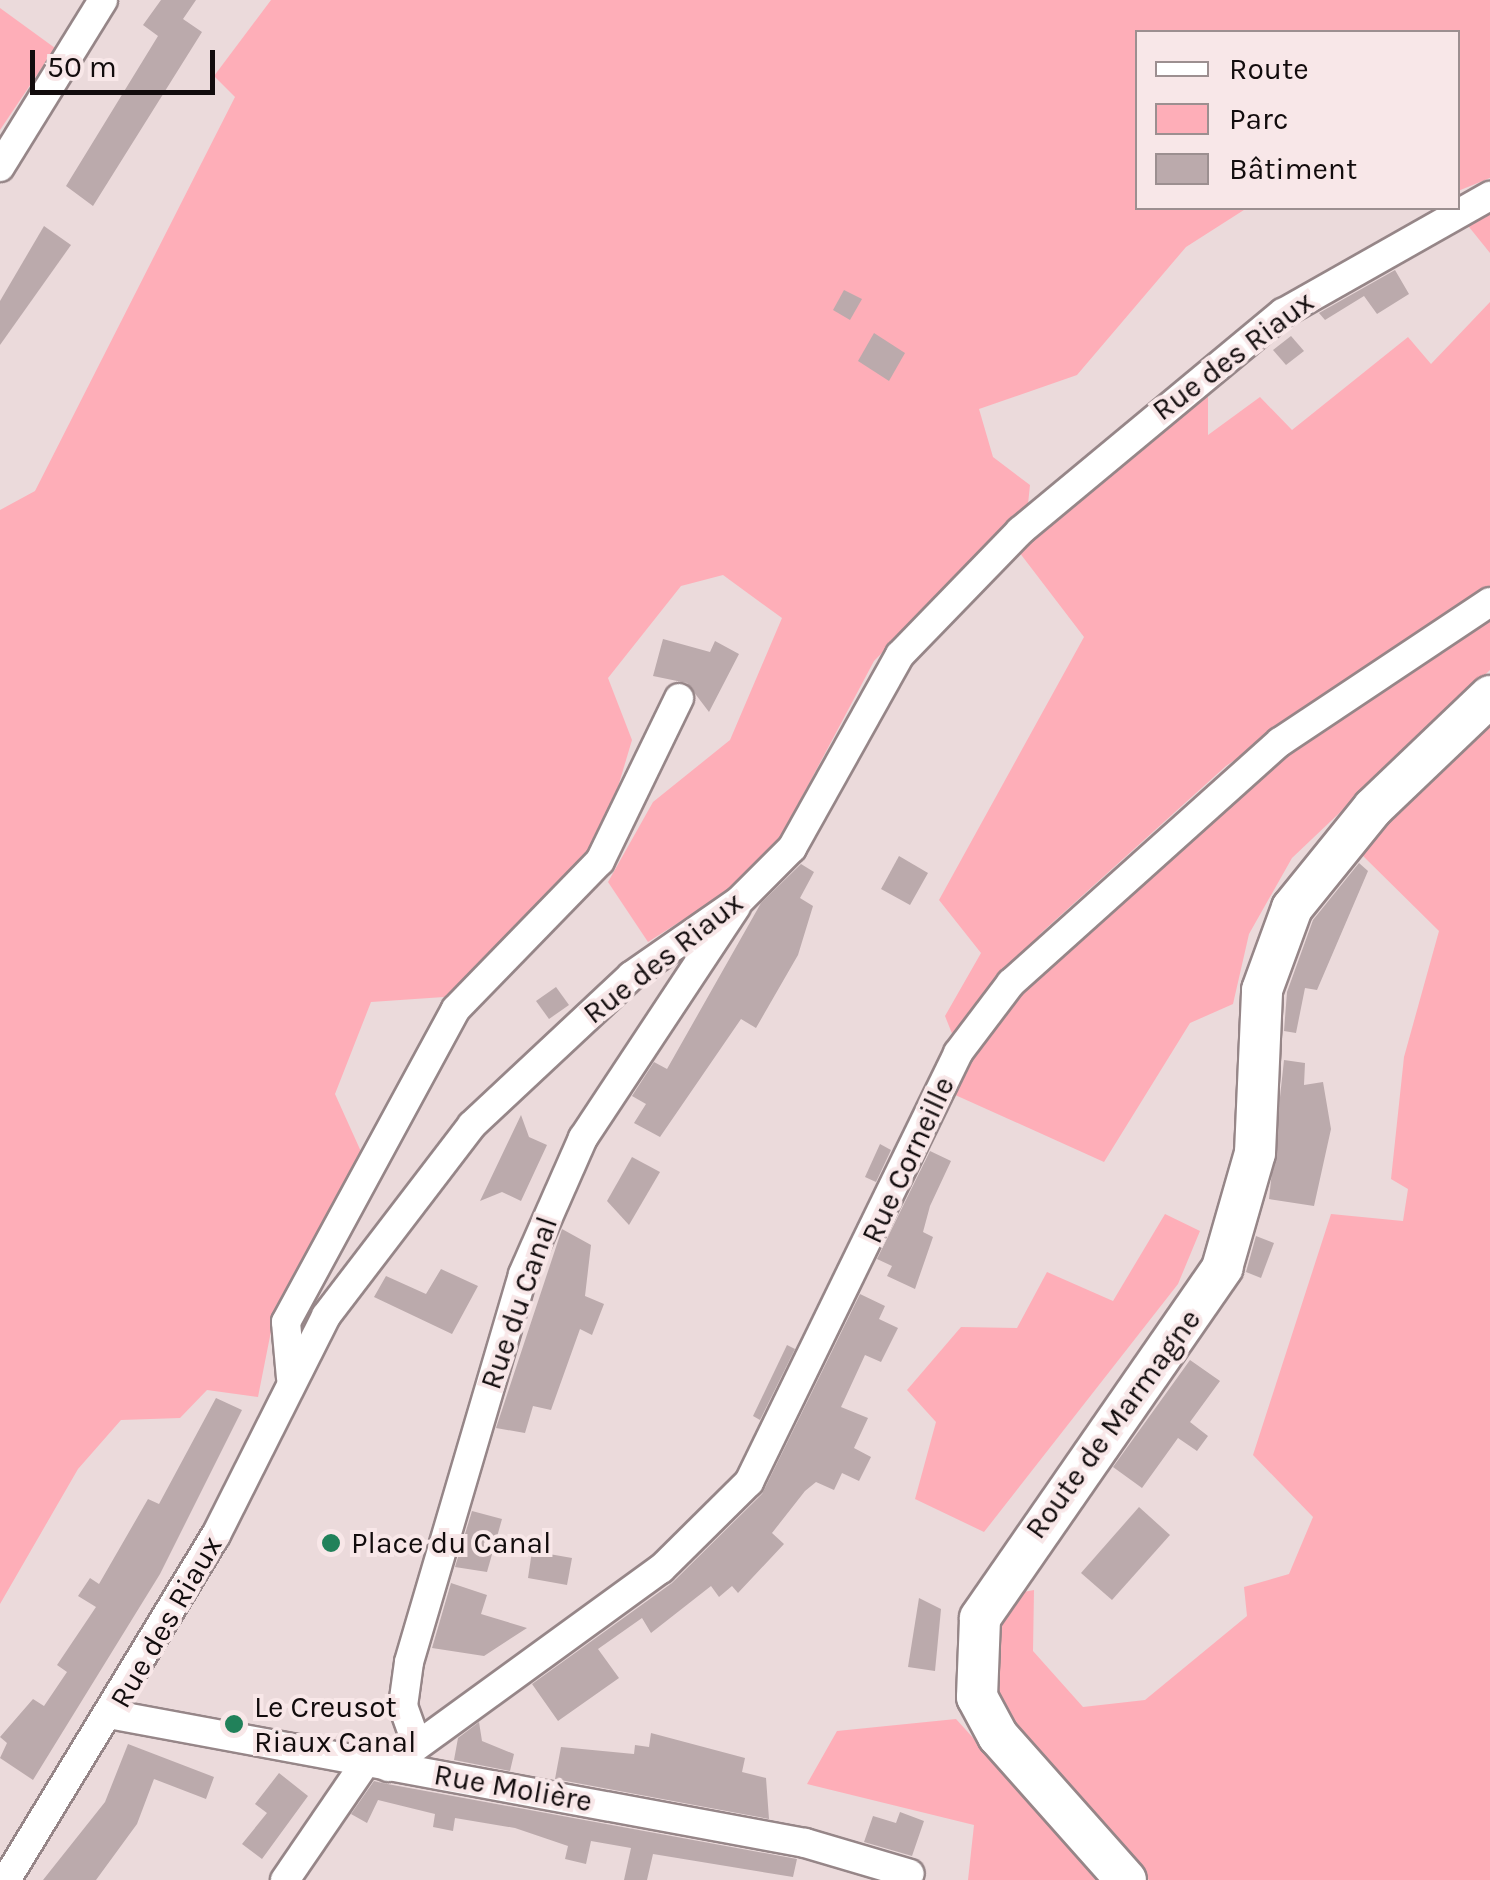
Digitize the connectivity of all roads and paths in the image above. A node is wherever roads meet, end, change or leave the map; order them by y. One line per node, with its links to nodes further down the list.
1 (103, 0): 2 (street)
2 (0, 167)
3 (1490, 196): 7 (street, Rue des Riaux)
4 (1490, 602): 10 (street, Rue Corneille)
5 (1490, 696): 15 (street, Route de Marmagne)
6 (678, 698): 8 (street)
7 (739, 901): 8 (street, Rue des Riaux); 10 (street, Rue du Canal)
8 (292, 1378): 9 (street, Rue des Riaux)
9 (114, 1715): 11 (street, Rue Molière); 13 (street, Rue des Riaux)
10 (417, 1745): 11 (street, Rue Corneille)
11 (376, 1765): 12 (street, Rue Molière); 14 (street, Rue Corneille)
12 (910, 1874)
13 (6, 1880)
14 (285, 1880)
15 (1126, 1880)

